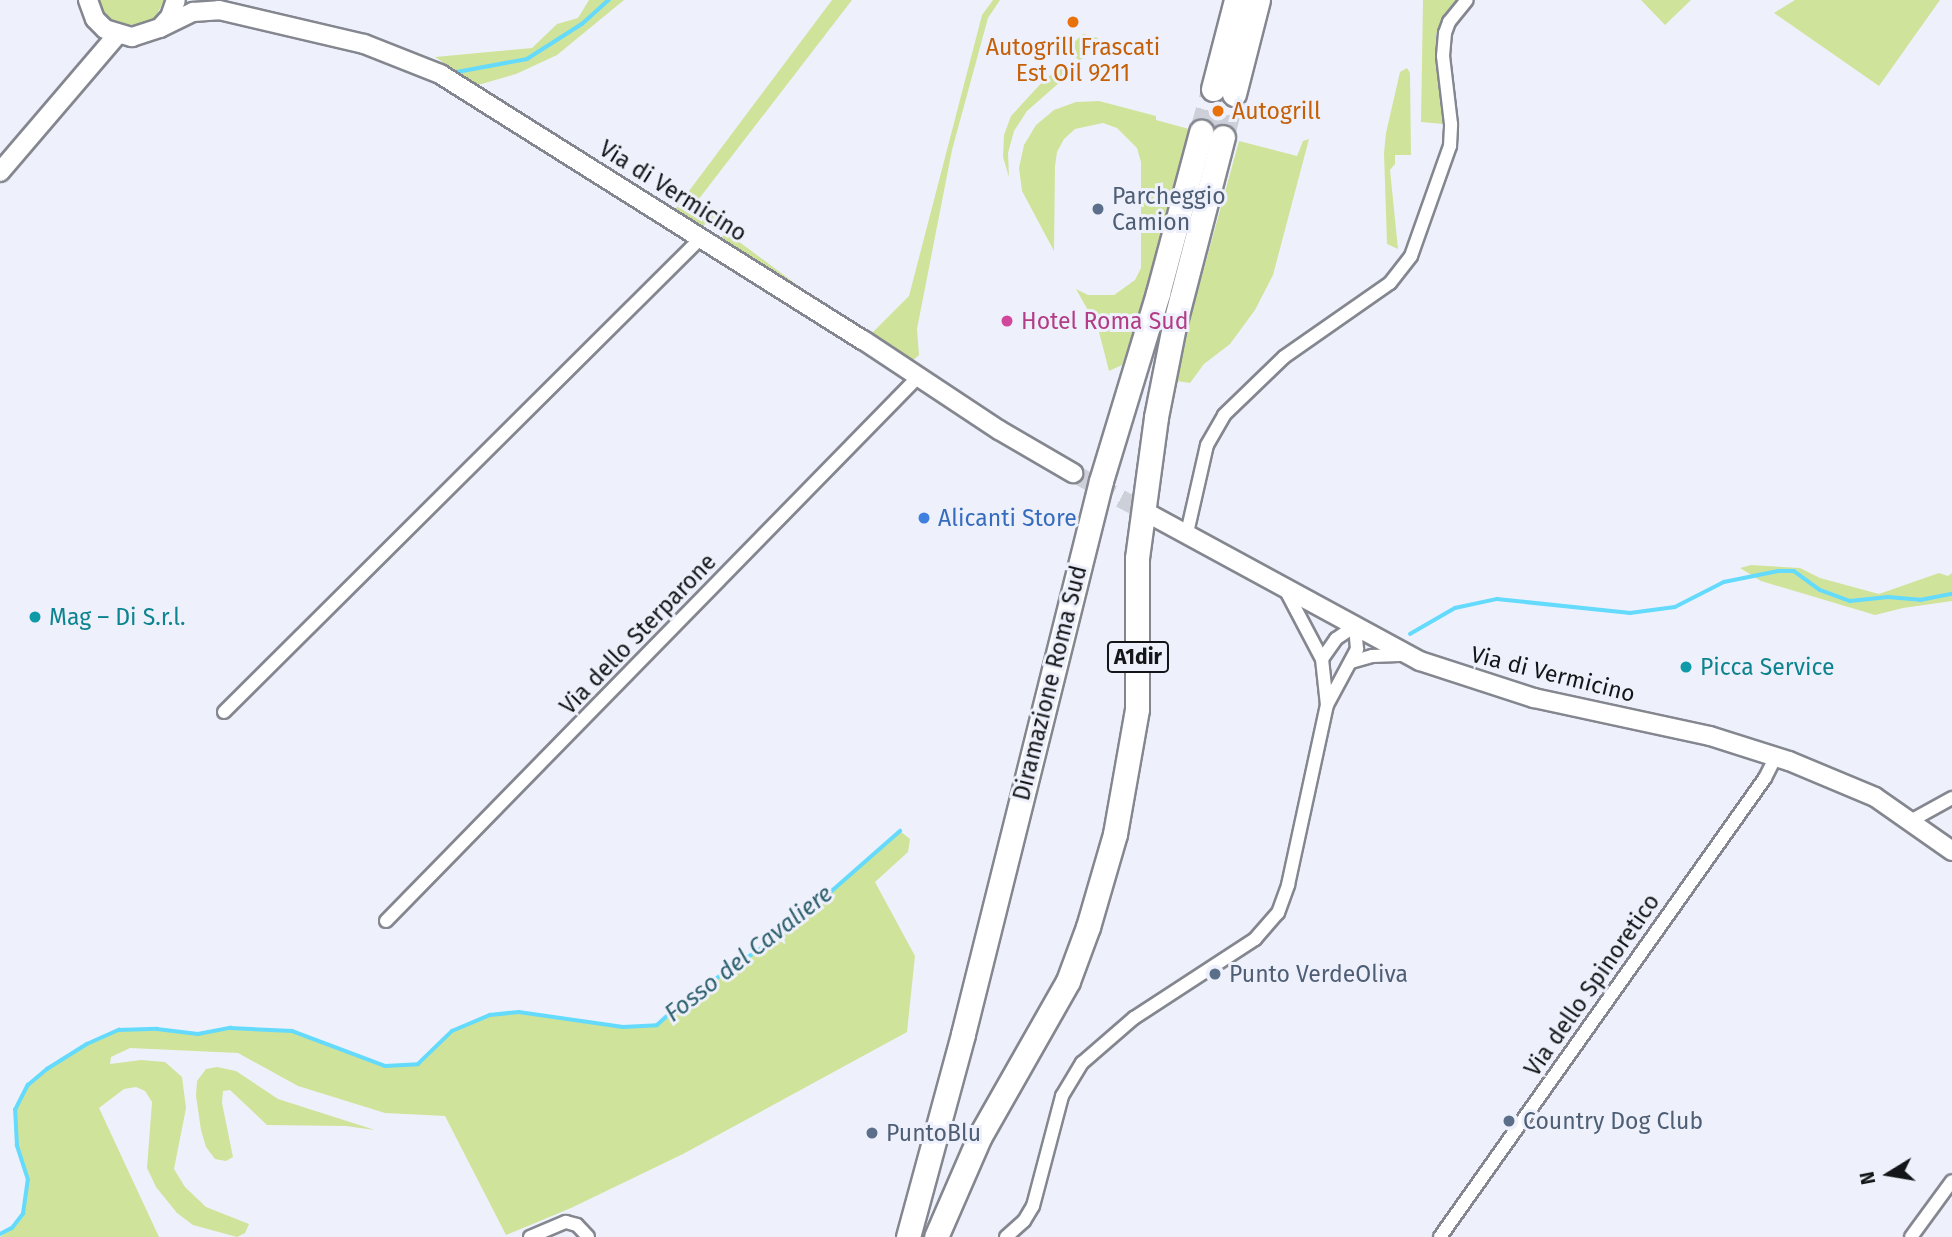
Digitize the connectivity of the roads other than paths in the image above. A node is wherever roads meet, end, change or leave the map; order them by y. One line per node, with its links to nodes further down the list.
1 (88, 0): 9 (main road)
2 (176, 0): 8 (main road)
3 (200, 0): 7 (main road, Via di Vermicino)
4 (1236, 0): 5 (highway)
5 (1258, 0)
6 (1467, 0): 15 (street)
7 (219, 10): 8 (main road, Via di Vermicino); 11 (main road, Via di Vermicino)
8 (160, 28): 9 (main road, Via di Vermicino)
9 (117, 35): 10 (main road)
10 (0, 172)
11 (701, 237): 12 (main road, Via di Vermicino); 22 (street)
12 (919, 376): 13 (main road, Via di Vermicino); 27 (street, Via dello Sterparone)
13 (1073, 473)
14 (1151, 515): 15 (main road, Via di Vermicino)
15 (1187, 533): 16 (main road, Via di Vermicino)
16 (1282, 584): 17 (main road, Via di Vermicino); 19 (street)
17 (1355, 626): 18 (main road, Via di Vermicino); 19 (street); 20 (street)
18 (1406, 655): 20 (street); 23 (main road, Via di Vermicino)
19 (1322, 659): 21 (street)
20 (1351, 662): 21 (street)
21 (1326, 705): 33 (street)
22 (224, 712)
23 (1776, 756): 25 (main road, Via di Vermicino); 34 (street, Via dello Spinoretico)
24 (1952, 798): 25 (street)
25 (1912, 820): 26 (main road, Via di Vermicino)
26 (1952, 851)
27 (386, 921)
28 (1952, 1181): 35 (street)
29 (530, 1237): 30 (street)
30 (588, 1237)
31 (908, 1237): 32 (highway, Diramazione Roma Sud / A1dir)
32 (936, 1237)
33 (1006, 1237)
34 (1440, 1237)
35 (1911, 1237)

